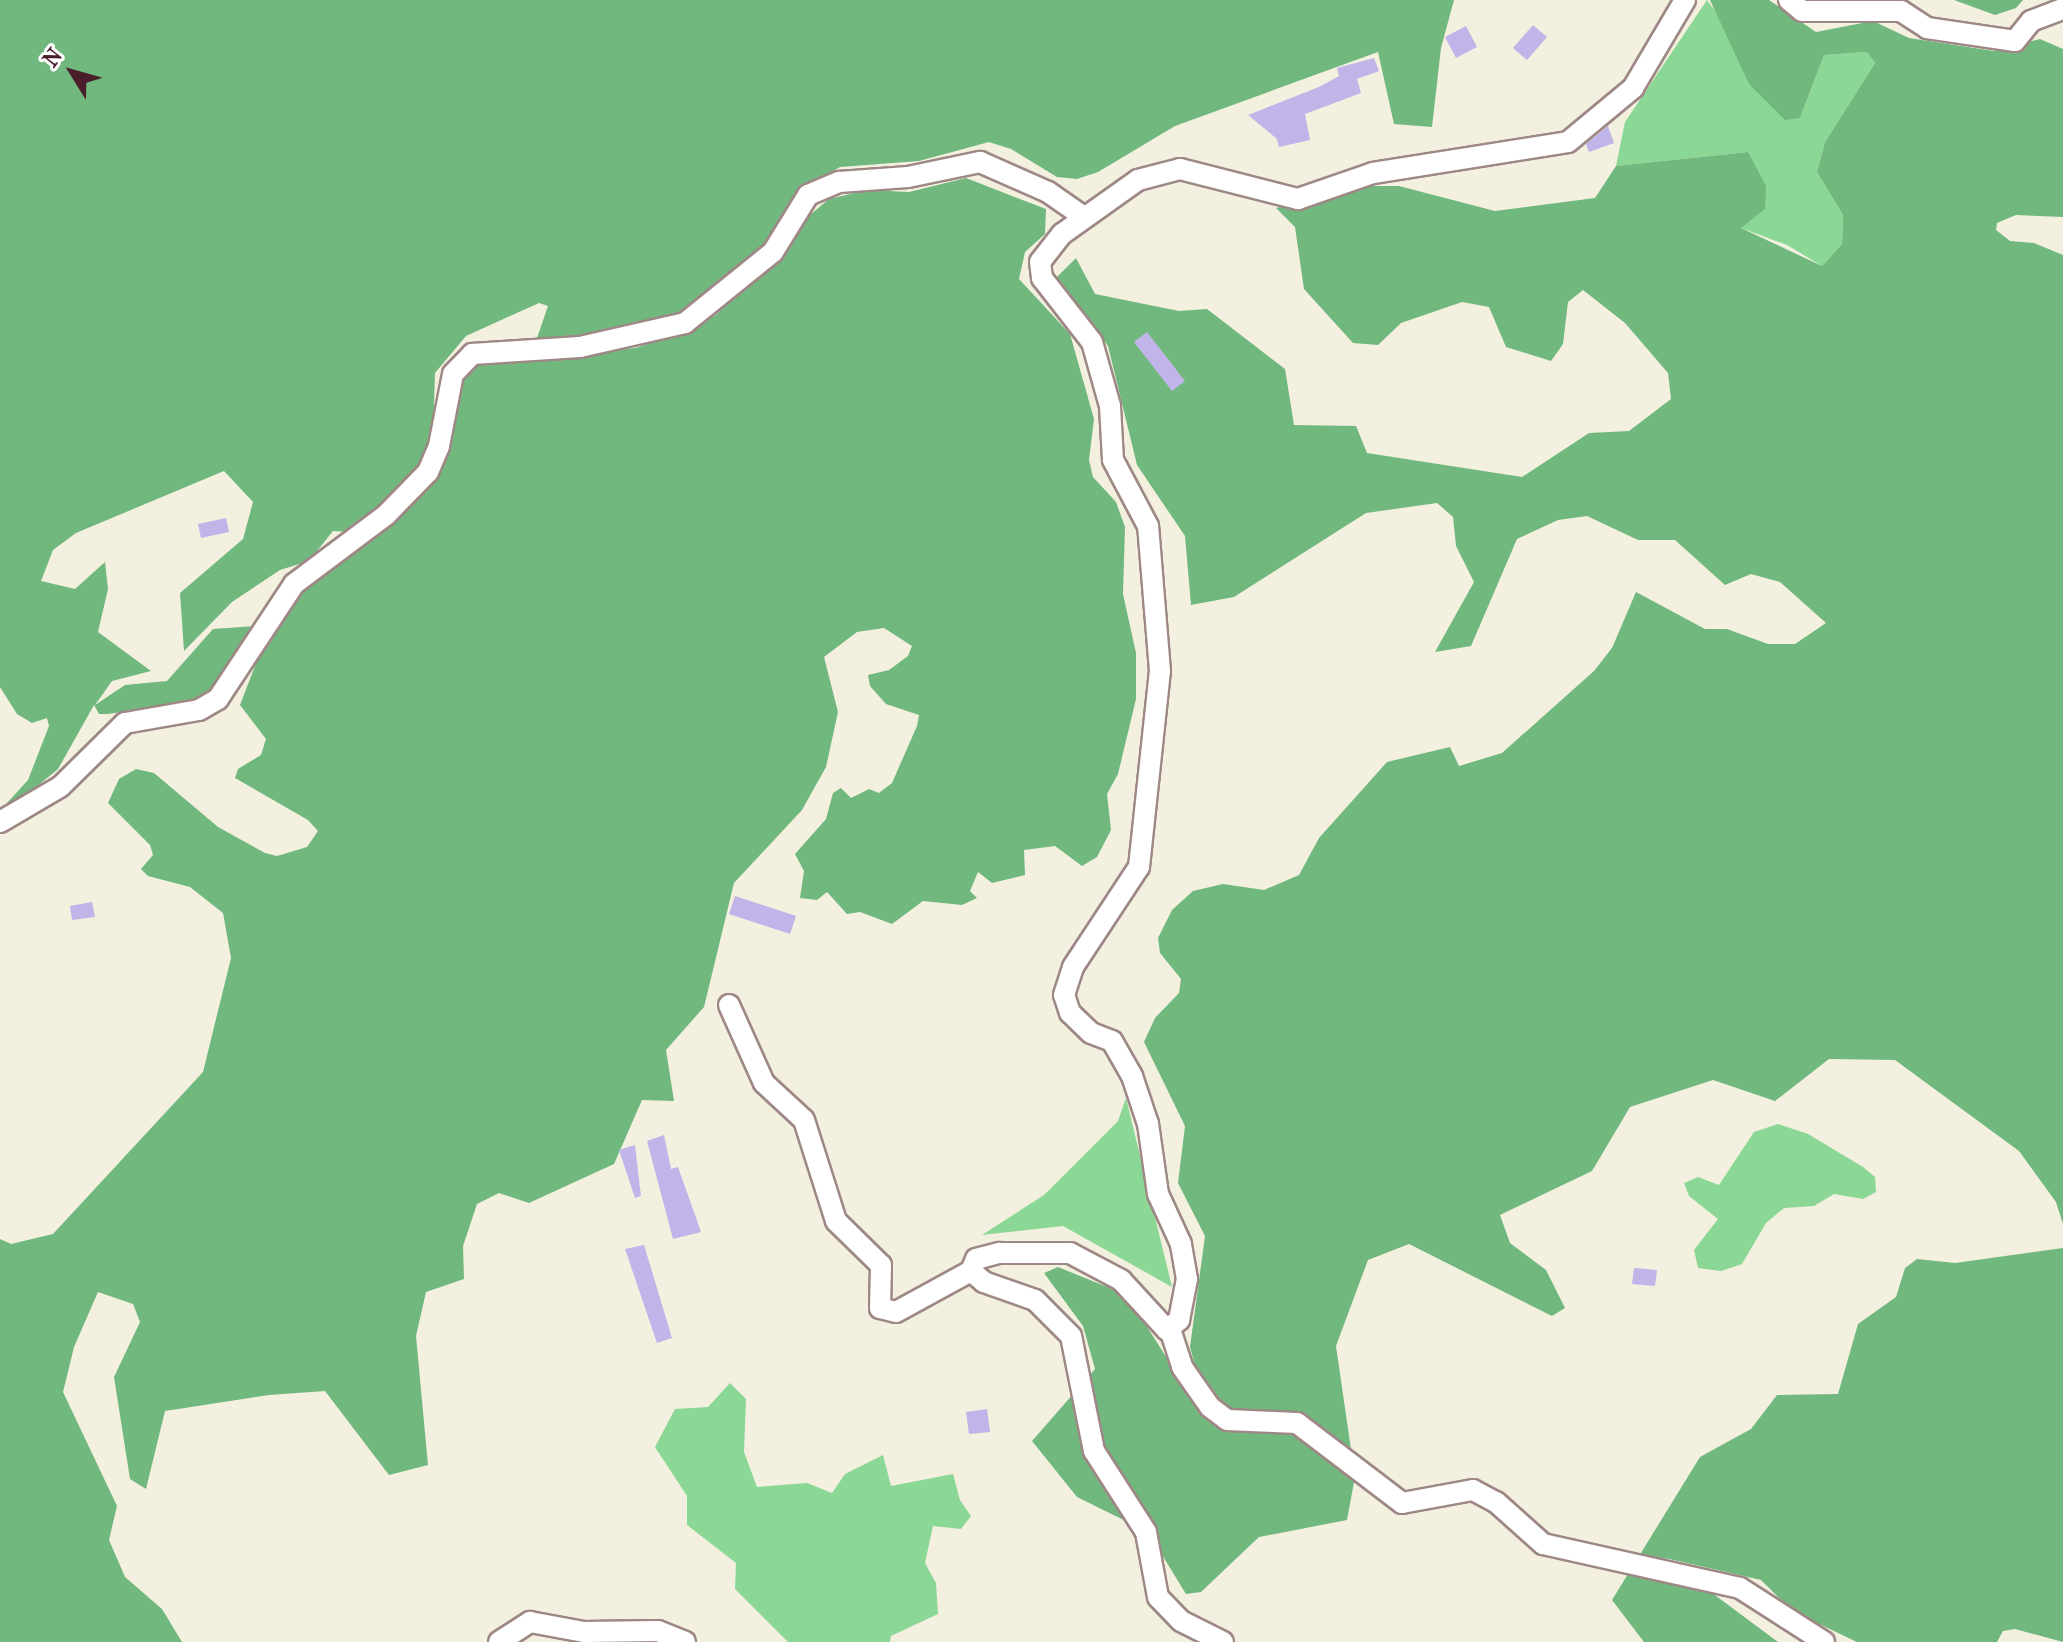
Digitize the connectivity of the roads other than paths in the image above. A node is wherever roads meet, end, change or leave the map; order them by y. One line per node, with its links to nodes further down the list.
1 (1685, 0): 4 (street)
2 (1789, 0): 3 (street)
3 (2063, 9)
4 (1084, 217): 5 (street); 8 (street)
5 (0, 822)
6 (729, 1005): 7 (street)
7 (971, 1271): 8 (street); 11 (street)
8 (1170, 1329): 12 (street)
9 (499, 1642): 10 (street)
10 (685, 1642)
11 (1223, 1642)
12 (1824, 1642)

